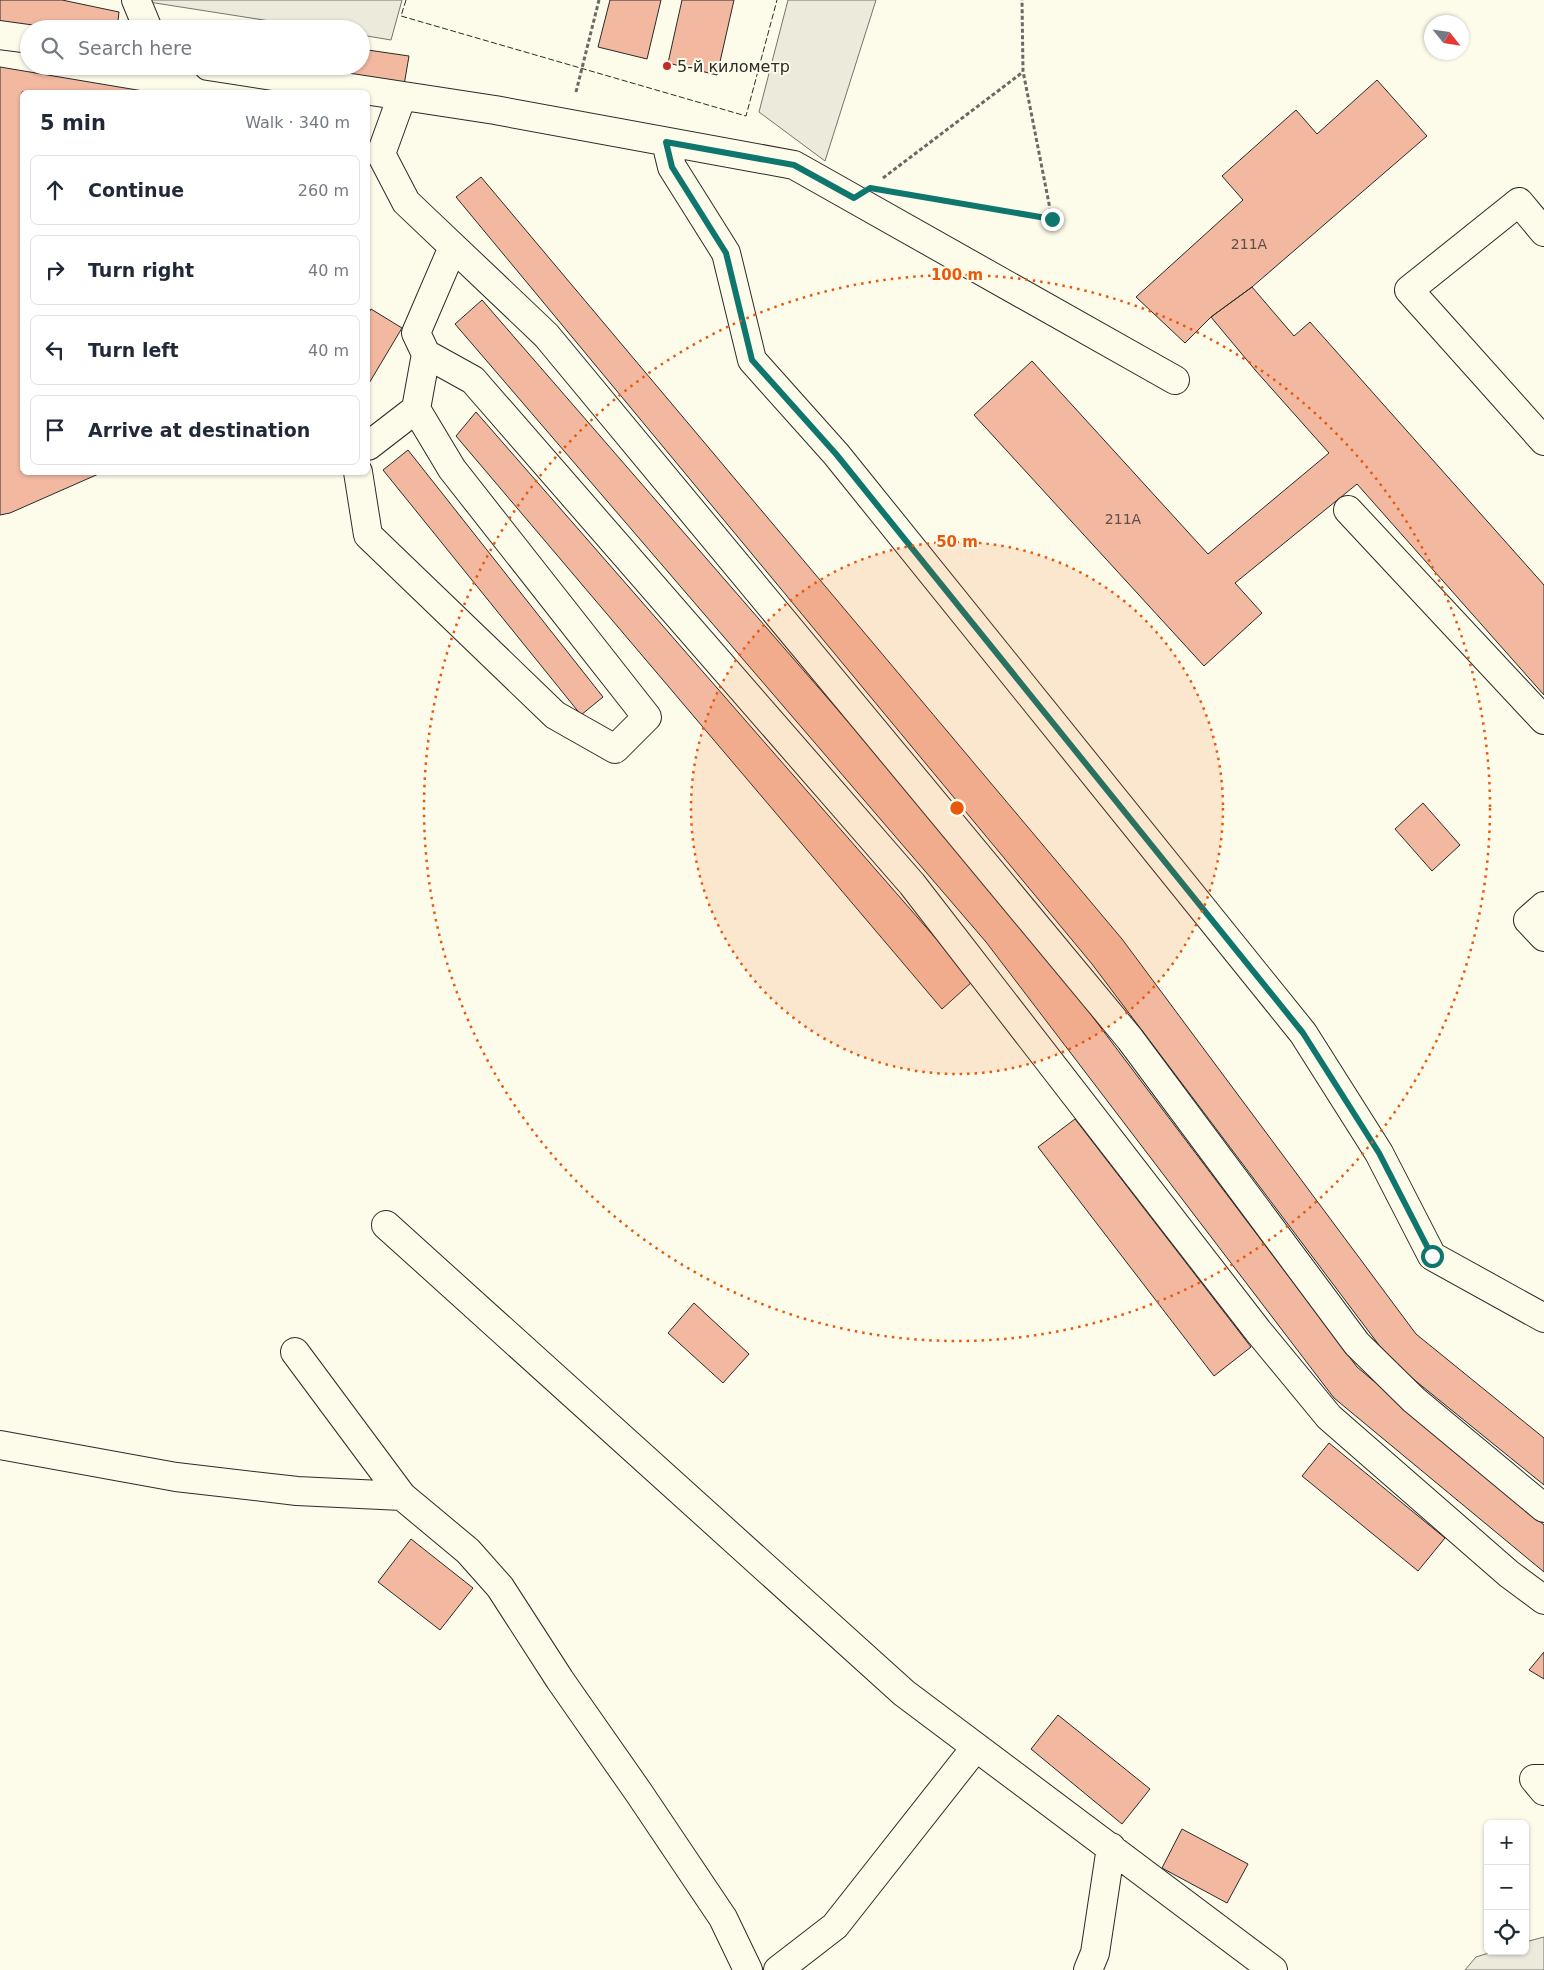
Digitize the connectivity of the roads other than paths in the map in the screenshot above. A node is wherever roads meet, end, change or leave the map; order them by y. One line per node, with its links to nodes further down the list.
1 (136, 0): 2 (lane)
2 (144, 20)
3 (0, 35): 4 (lane)
4 (20, 38)
5 (266, 75): 6 (lane)
6 (363, 90)
7 (370, 91): 8 (lane)
8 (402, 96): 9 (lane); 11 (lane)
9 (666, 142): 13 (lane); 23 (lane)
10 (1544, 232): 15 (lane)
11 (453, 247): 12 (lane); 27 (lane)
12 (426, 354): 14 (lane); 28 (lane)
13 (1175, 380)
14 (416, 409): 16 (lane); 17 (lane)
15 (1544, 441)
16 (370, 444)
17 (358, 475)
18 (1348, 510): 19 (lane)
19 (1544, 720)
20 (1544, 906): 21 (lane)
21 (1544, 937)
22 (386, 1225): 29 (lane)
23 (1544, 1318)
24 (295, 1352): 26 (lane)
25 (0, 1445): 26 (lane)
26 (402, 1496): 33 (lane)
27 (1544, 1508)
28 (1544, 1600)
29 (976, 1747): 32 (lane); 34 (lane)
30 (1544, 1779): 31 (lane)
31 (1544, 1791)
32 (1111, 1847): 35 (lane); 36 (lane)
33 (748, 1970)
34 (778, 1970)
35 (1088, 1970)
36 (1273, 1970)

